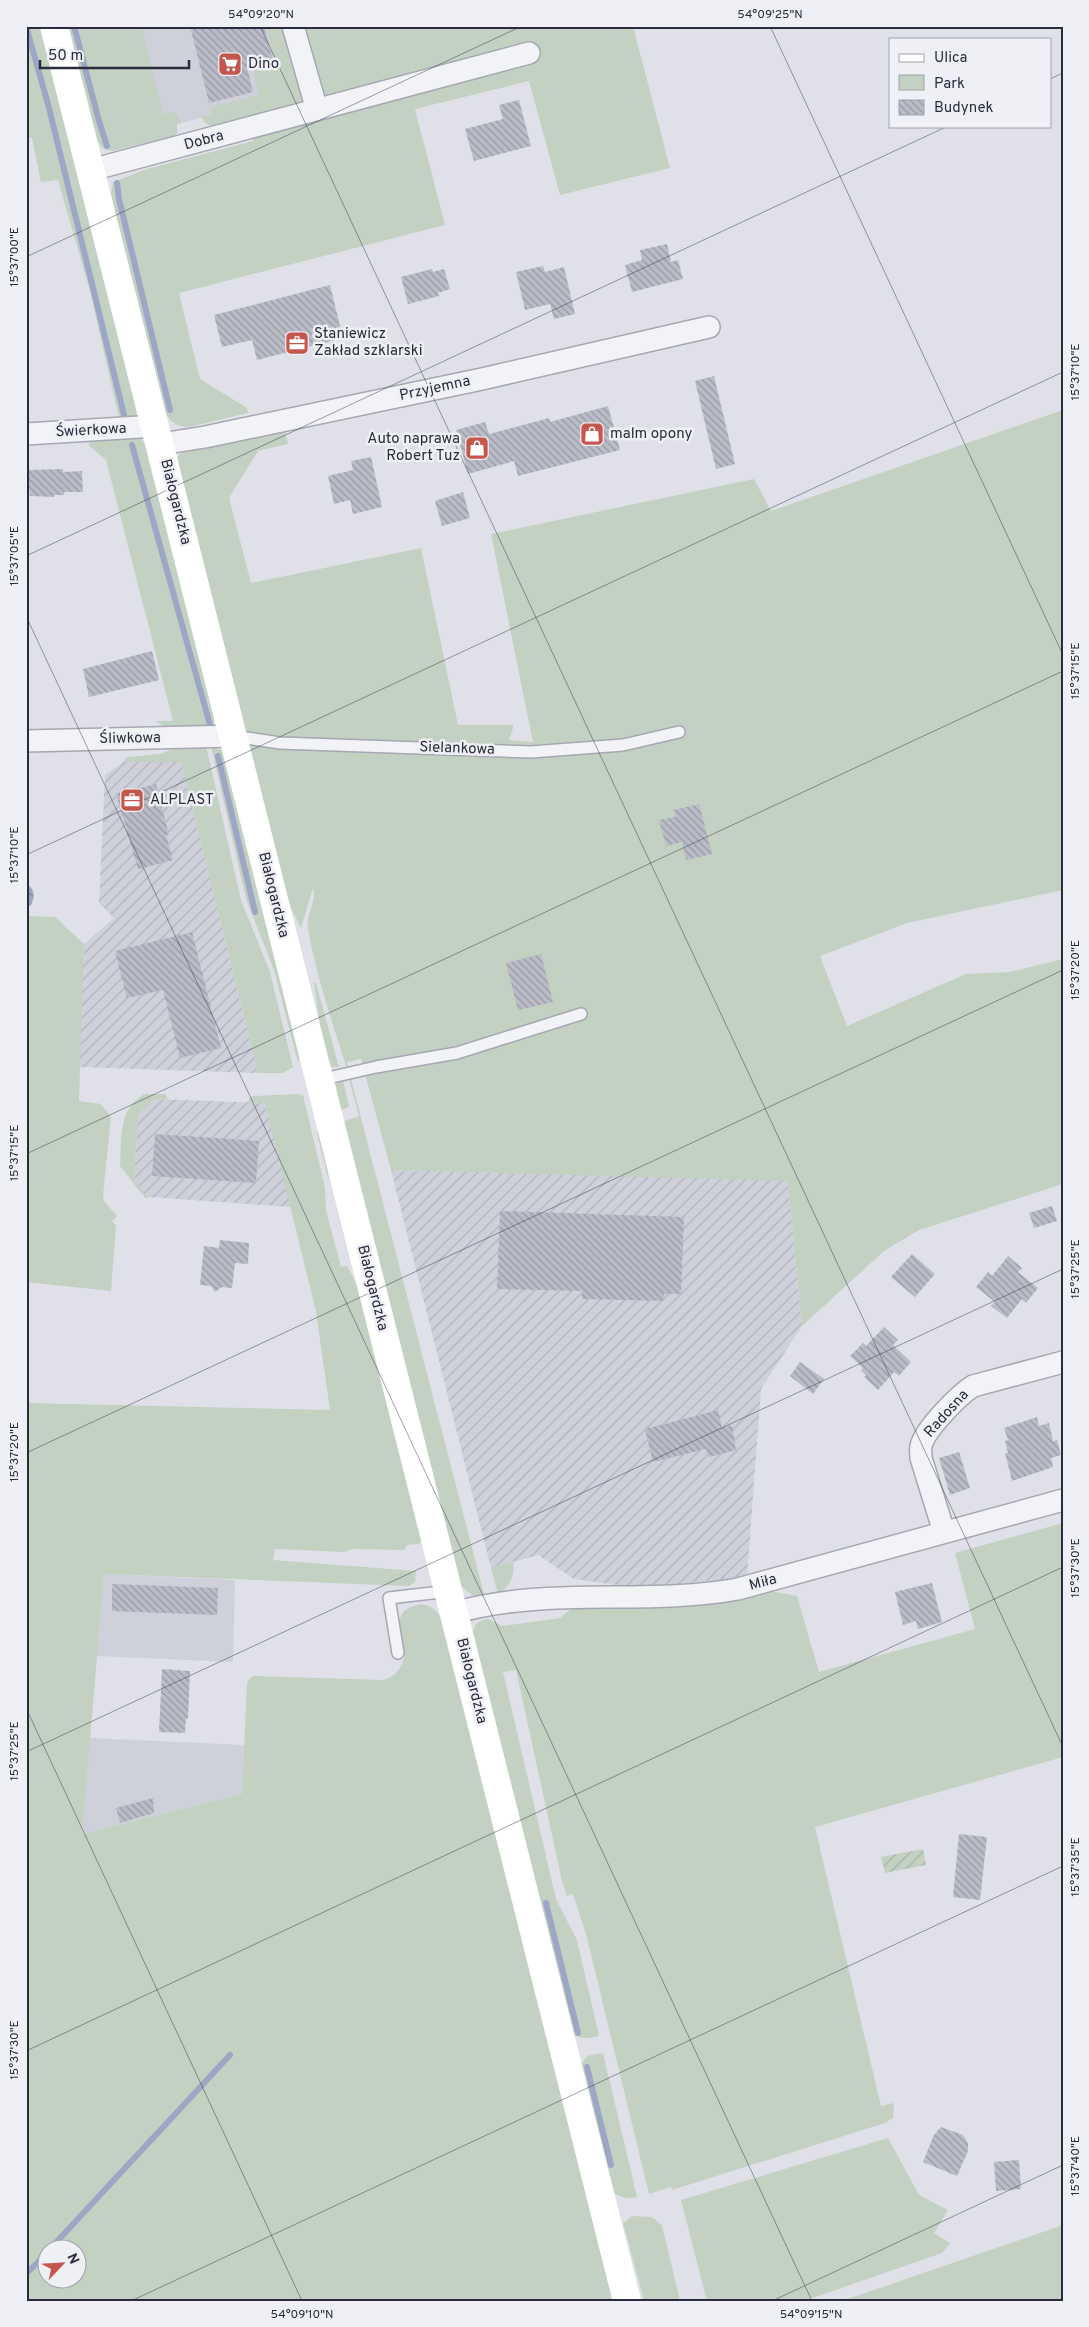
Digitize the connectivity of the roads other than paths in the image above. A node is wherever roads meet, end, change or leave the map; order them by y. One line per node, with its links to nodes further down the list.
1 (54, 26): 5 (main road, Białogardzka)
2 (293, 26): 4 (street)
3 (529, 53): 4 (street, Dobra)
4 (317, 110): 5 (street, Dobra)
5 (91, 170): 8 (main road, Białogardzka)
6 (709, 327): 8 (street, Przyjemna)
7 (26, 434): 8 (street, Świerkowa)
8 (158, 435): 10 (main road, Białogardzka)
9 (679, 732): 10 (lane, Sielankowa)
10 (233, 736): 11 (street, Śliwkowa); 13 (main road, Białogardzka)
11 (26, 741)
12 (581, 1014): 13 (lane)
13 (319, 1080): 17 (main road, Białogardzka)
14 (1063, 1362): 16 (street, Radosna)
15 (1063, 1500): 16 (street, Miła)
16 (944, 1532): 17 (street, Miła)
17 (452, 1602): 18 (lane); 19 (main road, Białogardzka)
18 (398, 1653)
19 (627, 2301)

